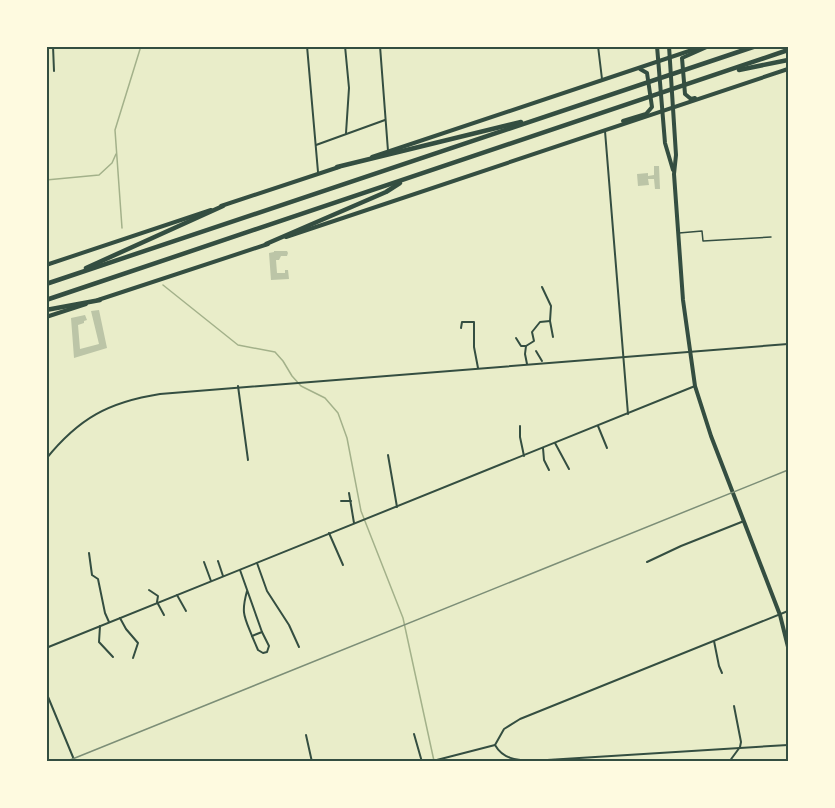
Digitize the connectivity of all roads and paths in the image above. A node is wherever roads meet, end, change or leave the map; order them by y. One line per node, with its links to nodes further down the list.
1 (53, 46): 17 (street)
2 (307, 46): 28 (street)
3 (345, 46): 27 (street)
4 (380, 46): 24 (street)
5 (598, 46): 19 (street)
6 (657, 46): 14 (main road)
7 (669, 46): 12 (main road)
8 (704, 46): 12 (main road)
9 (709, 46): 20 (main road)
10 (756, 46): 23 (highway)
11 (789, 50): 18 (highway)
12 (670, 57): 14 (main road); 21 (main road)
13 (789, 60): 18 (highway)
14 (658, 61): 15 (main road); 22 (main road)
15 (639, 68): 19 (main road); 25 (main road)
16 (789, 69): 20 (main road)
17 (54, 71)
18 (718, 74): 33 (highway)
19 (602, 80): 29 (main road)
20 (703, 97): 21 (main road)
21 (674, 107): 22 (main road); 32 (main road)
22 (662, 111): 25 (main road); 32 (main road)
23 (553, 114): 30 (highway); 39 (highway)
24 (385, 120): 27 (street); 29 (street)
25 (615, 127): 26 (main road)
26 (605, 131): 37 (main road); 54 (street)
27 (346, 133): 28 (street)
28 (316, 145): 31 (street)
29 (388, 151): 30 (main road)
30 (338, 167): 31 (main road)
31 (318, 173): 34 (main road)
32 (674, 174): 35 (main road)
33 (407, 179): 37 (highway); 42 (highway)
34 (223, 206): 38 (main road); 39 (highway)
35 (678, 233): 36 (lane); 53 (main road)
36 (771, 237)
37 (266, 244): 43 (main road)
38 (46, 265)
39 (62, 279): 40 (highway)
40 (46, 284)
41 (542, 287): 46 (street)
42 (46, 300)
43 (100, 300): 44 (highway); 45 (main road)
44 (46, 310)
45 (46, 317)
46 (550, 321): 48 (street); 51 (street)
47 (461, 328): 57 (street)
48 (553, 337)
49 (516, 338): 51 (street)
50 (789, 344): 53 (street)
51 (526, 345): 56 (street)
52 (536, 351): 55 (street)
53 (691, 351): 54 (street); 59 (main road)
54 (623, 357): 55 (street); 60 (street)
55 (543, 363): 56 (street)
56 (527, 364): 57 (street)
57 (478, 368): 58 (street)
58 (238, 386): 68 (street); 69 (street)
59 (695, 386): 60 (street); 76 (main road)
60 (628, 414): 62 (street)
61 (520, 426): 67 (street)
62 (597, 426): 63 (street); 65 (street)
63 (555, 443): 64 (street); 71 (street)
64 (543, 448): 67 (street); 70 (street)
65 (607, 448)
66 (388, 454): 75 (street)
67 (524, 456): 75 (street)
68 (46, 459)
69 (248, 460)
70 (549, 470)
71 (569, 470)
72 (349, 493): 74 (street)
73 (341, 501): 74 (street)
74 (351, 501): 77 (street)
75 (397, 507): 77 (street)
76 (744, 521): 82 (street); 95 (main road)
77 (355, 524): 78 (street)
78 (329, 533): 83 (street); 84 (street)
79 (89, 553): 97 (street)
80 (218, 561): 86 (street)
81 (204, 562): 87 (street)
82 (647, 562)
83 (256, 563): 85 (street); 102 (street)
84 (343, 565)
85 (240, 570): 86 (street); 89 (street)
86 (223, 576): 87 (street)
87 (211, 581): 90 (street)
88 (149, 590): 91 (street)
89 (248, 591): 99 (street); 100 (street)
90 (177, 595): 91 (street); 92 (street)
91 (158, 603): 94 (street); 96 (street)
92 (186, 611)
93 (789, 611): 95 (street)
94 (164, 615)
95 (780, 615): 101 (street); 103 (main road)
96 (120, 618): 97 (street); 106 (street)
97 (110, 622): 98 (street)
98 (100, 626): 104 (street); 105 (street)
99 (262, 632): 100 (street); 100 (street)
100 (252, 636)
101 (714, 641): 107 (street); 112 (street)
102 (299, 647)
103 (789, 647)
104 (46, 648)
105 (113, 657)
106 (133, 658)
107 (722, 673)
108 (46, 692): 116 (street)
109 (734, 706): 114 (street)
110 (414, 734): 118 (street)
111 (306, 735): 117 (street)
112 (495, 745): 114 (street); 115 (street)
113 (789, 745): 114 (street)
114 (736, 749): 119 (street)
115 (430, 761)
116 (75, 762)
117 (312, 762)
118 (422, 762)
119 (729, 762)

